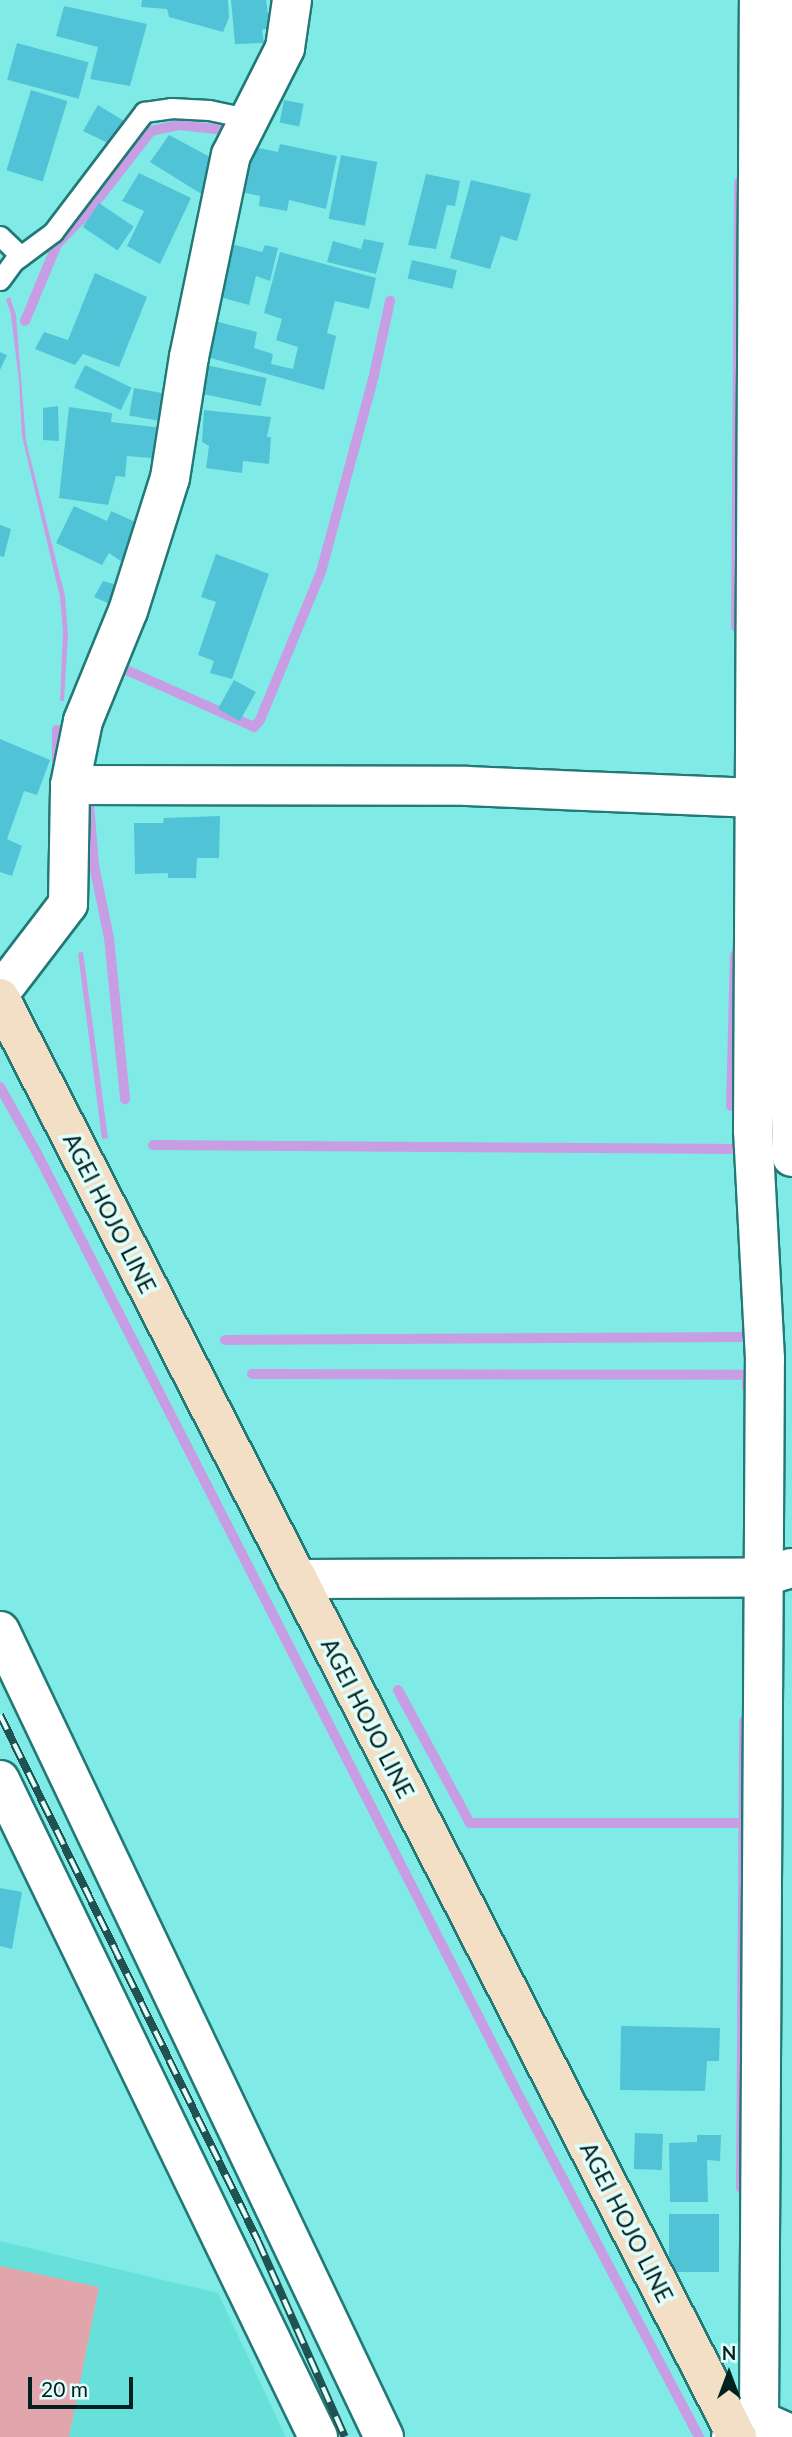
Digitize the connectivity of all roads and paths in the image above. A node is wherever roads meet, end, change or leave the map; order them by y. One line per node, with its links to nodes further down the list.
1 (292, 0): 4 (street)
2 (759, 0): 9 (street)
3 (792, 10): 11 (street)
4 (248, 118): 6 (lane); 8 (street)
5 (0, 236): 6 (lane)
6 (21, 256): 7 (lane)
7 (0, 280)
8 (70, 785): 9 (street); 10 (street)
9 (756, 797): 12 (street)
10 (0, 996): 13 (main road, AGEI HOJO LINE)
11 (792, 1157)
12 (777, 1572): 13 (street); 17 (street)
13 (297, 1579): 17 (main road, AGEI HOJO LINE)
14 (0, 1631): 19 (street)
15 (0, 1780): 16 (street)
16 (9, 1814): 18 (street)
17 (751, 2433)
18 (318, 2437)
19 (384, 2437)

